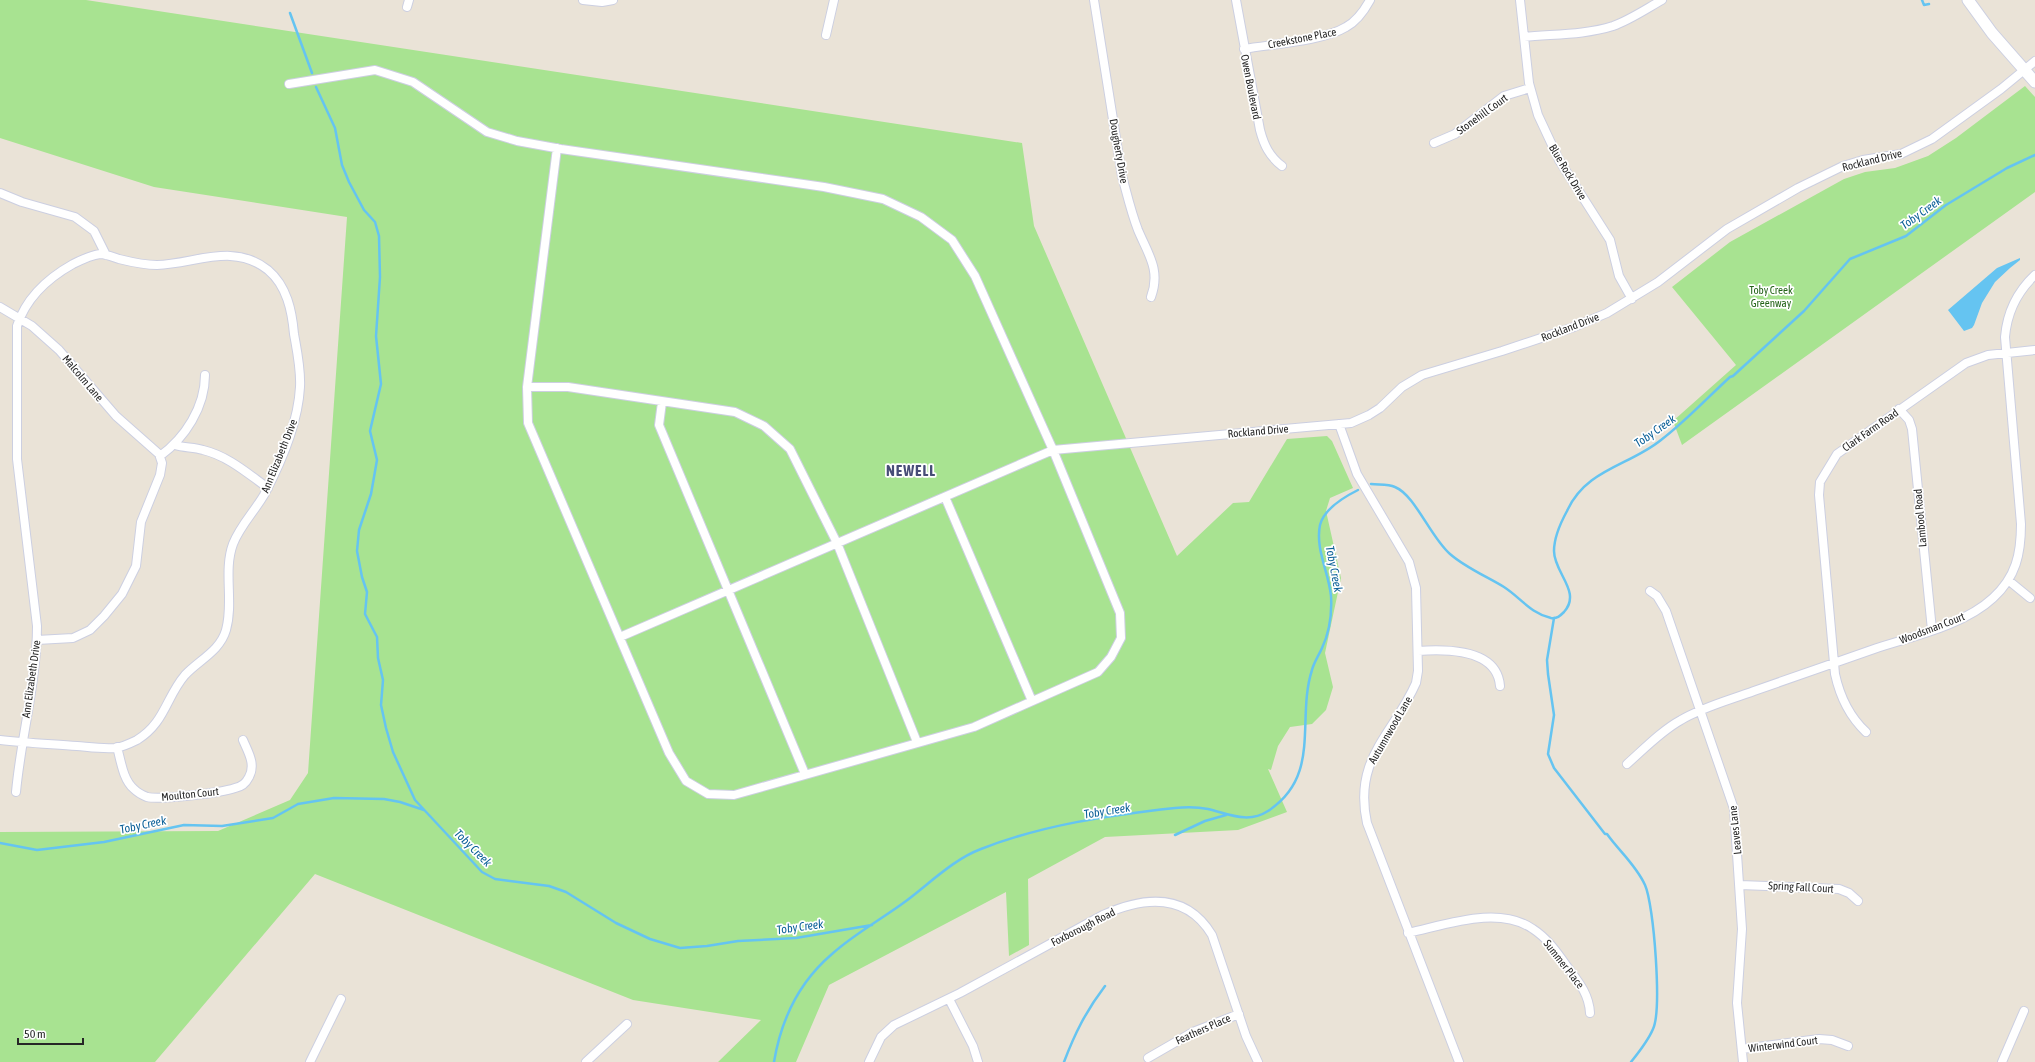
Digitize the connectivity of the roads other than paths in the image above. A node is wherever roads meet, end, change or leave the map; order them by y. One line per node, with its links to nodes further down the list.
1 (583, 0): 2 (street)
2 (613, 0)
3 (834, 0): 10 (street)
4 (1094, 0): 24 (street, Dougherty Drive)
5 (1236, 0): 12 (street, Owen Boulevard)
6 (1370, 0): 12 (street, Creekstone Place)
7 (1520, 0): 11 (street, Blue Rock Drive)
8 (1662, 0): 11 (street)
9 (1968, 0): 14 (street)
10 (826, 35)
11 (1524, 37): 17 (street, Blue Rock Drive)
12 (1244, 48): 20 (street, Owen Boulevard)
13 (2035, 61): 14 (street, Rockland Drive)
14 (2024, 70): 15 (street); 25 (street, Rockland Drive)
15 (2035, 82)
16 (289, 84): 19 (street)
17 (1530, 88): 18 (street, Stonehill Court); 25 (street, Blue Rock Drive)
18 (1434, 143)
19 (557, 148): 31 (street); 36 (street)
20 (1282, 166)
21 (0, 193): 22 (street)
22 (106, 255): 27 (street, Ann Elizabeth Drive); 38 (street, Ann Elizabeth Drive)
23 (2035, 275): 29 (street, Woodsman Court)
24 (1151, 297)
25 (1632, 299): 34 (street, Rockland Drive)
26 (0, 307): 27 (street, Malcolm Lane)
27 (20, 319): 37 (street, Malcolm Lane); 47 (street, Ann Elizabeth Drive)
28 (2035, 350): 29 (street, Clark Farm Road)
29 (2005, 352): 33 (street, Clark Farm Road); 41 (street, Woodsman Court)
30 (206, 375): 35 (street)
31 (526, 388): 32 (street); 46 (street)
32 (662, 402): 40 (street); 42 (street)
33 (1899, 409): 45 (street, Lambool Road); 49 (street, Clark Farm Road)
34 (1339, 424): 36 (street, Rockland Drive); 48 (street, Autumnwood Lane)
35 (175, 445): 37 (street); 38 (street)
36 (1053, 450): 39 (street, Rockland Drive); 51 (street)
37 (160, 456): 47 (street)
38 (268, 488): 58 (street, Ann Elizabeth Drive)
39 (945, 497): 40 (street, Rockland Drive); 51 (street)
40 (837, 543): 42 (street, Rockland Drive); 57 (street)
41 (2008, 580): 44 (street); 45 (street, Woodsman Court)
42 (728, 591): 46 (street, Rockland Drive); 60 (street)
43 (1650, 591): 52 (street, Leaves Lane)
44 (2030, 598)
45 (1932, 630): 49 (street, Woodsman Court)
46 (620, 637): 60 (street)
47 (37, 640): 56 (street, Ann Elizabeth Drive)
48 (1418, 650): 50 (street); 64 (street, Autumnwood Lane)
49 (1833, 662): 52 (street, Woodsman Court); 53 (street, Clark Farm Road)
50 (1500, 686)
51 (1032, 701): 57 (street)
52 (1701, 711): 59 (street, Woodsman Court); 62 (street, Leaves Lane)
53 (1866, 732)
54 (0, 740): 56 (street, Ann Elizabeth Drive)
55 (243, 740): 58 (street, Moulton Court)
56 (22, 742): 58 (street, Ann Elizabeth Drive); 61 (street, Ann Elizabeth Drive)
57 (917, 742): 60 (street)
58 (117, 748)
59 (1627, 764)
60 (805, 774)
61 (16, 792)
62 (1740, 885): 63 (street, Spring Fall Court); 72 (street, Leaves Lane)
63 (1858, 901)
64 (1408, 933): 68 (street, Summer Place); 79 (street, Autumnwood Lane)
65 (341, 999): 74 (street)
66 (948, 999): 69 (street, Foxborough Road); 76 (street, Foxborough Road); 77 (street)
67 (2024, 1011): 81 (street)
68 (1590, 1013)
69 (1239, 1014): 73 (street, Feathers Place); 78 (street, Foxborough Road)
70 (627, 1024): 75 (street)
71 (1848, 1046): 72 (street, Winterwind Court)
72 (1742, 1049): 80 (street, Leaves Lane)
73 (1148, 1058)
74 (310, 1062)
75 (586, 1062)
76 (869, 1062)
77 (978, 1062)
78 (1258, 1062)
79 (1459, 1062)
80 (1743, 1062)
81 (2002, 1062)

